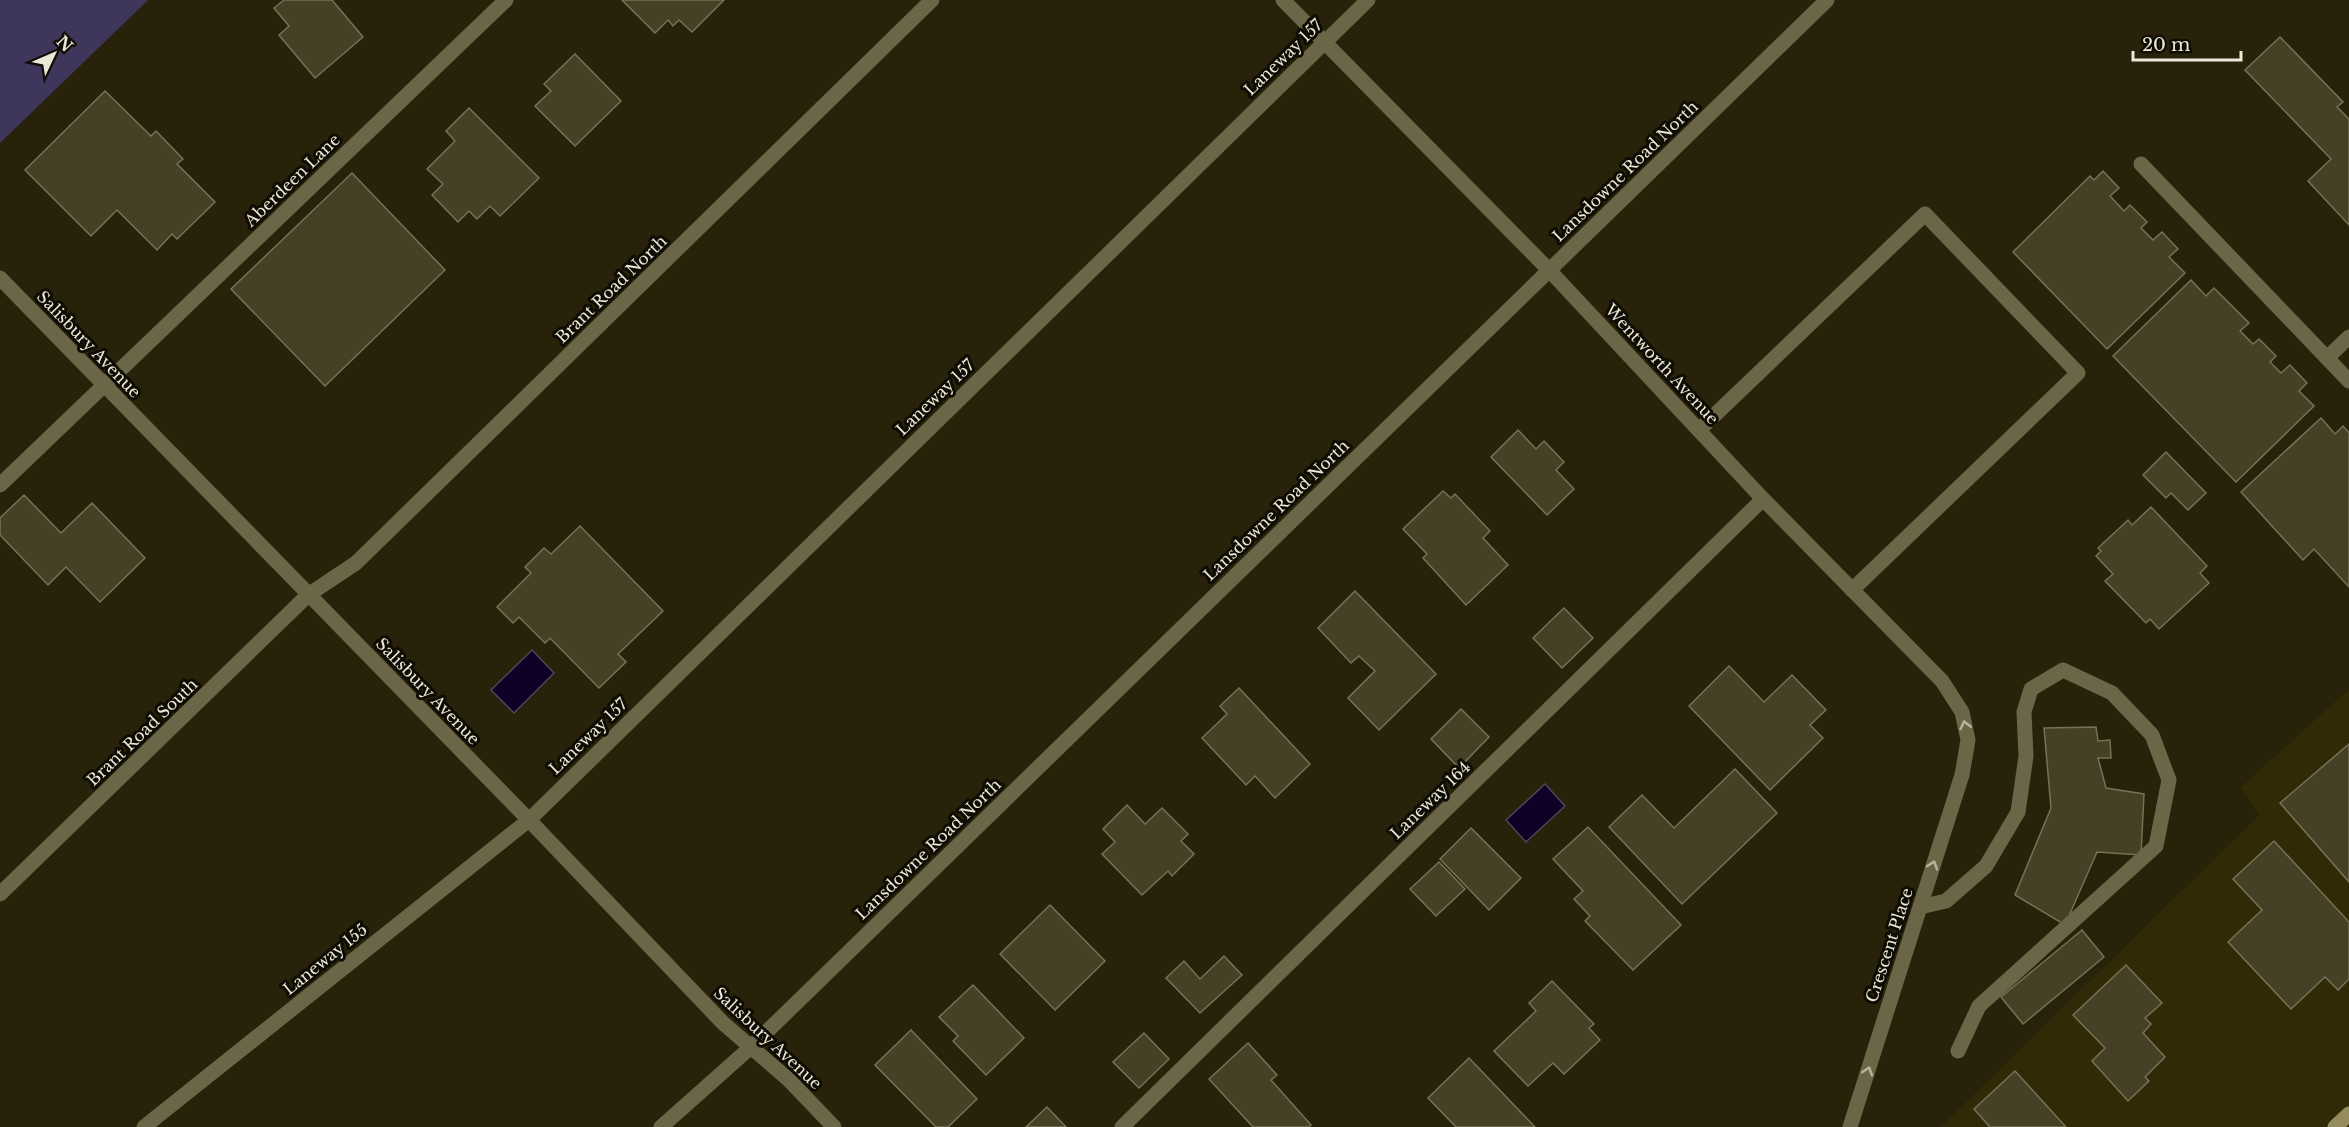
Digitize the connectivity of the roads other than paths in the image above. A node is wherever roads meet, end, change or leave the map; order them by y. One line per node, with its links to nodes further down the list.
1 (506, 0): 13 (street, Aberdeen Lane)
2 (932, 0): 18 (street, Brant Road North)
3 (1283, 0): 6 (street, Wentworth Avenue)
4 (1368, 0): 6 (street, Laneway 157)
5 (1827, 0): 8 (street, Lansdowne Road North)
6 (1324, 42): 8 (street, Wentworth Avenue); 20 (street, Laneway 157)
7 (2141, 164): 11 (street)
8 (1549, 270): 14 (street, Wentworth Avenue); 23 (street, Lansdowne Road North)
9 (0, 278): 13 (street, Salisbury Avenue)
10 (2349, 337): 11 (street)
11 (2327, 358): 12 (street)
12 (2349, 381)
13 (103, 385): 15 (street, Aberdeen Lane); 18 (street, Salisbury Avenue)
14 (1699, 430): 16 (street, Wentworth Avenue); 17 (street)
15 (0, 485)
16 (1763, 499): 17 (street, Wentworth Avenue); 29 (street, Laneway 164)
17 (1852, 590): 19 (street, Wentworth Avenue, one-way to 17)
18 (308, 595): 20 (street, Salisbury Avenue); 21 (street, Brant Road South)
19 (1962, 775): 22 (street, Crescent Place, one-way to 19)
20 (529, 820): 23 (street, Salisbury Avenue); 26 (street, Laneway 155)
21 (0, 894)
22 (1920, 907): 24 (street); 30 (street, Crescent Place, one-way to 22)
23 (751, 1047): 27 (street, Lansdowne Road North); 28 (street, Salisbury Avenue)
24 (1958, 1051)
25 (2349, 1113): 31 (main road)
26 (144, 1127)
27 (661, 1127)
28 (834, 1127)
29 (1122, 1127)
30 (1850, 1127)
31 (2335, 1127)

